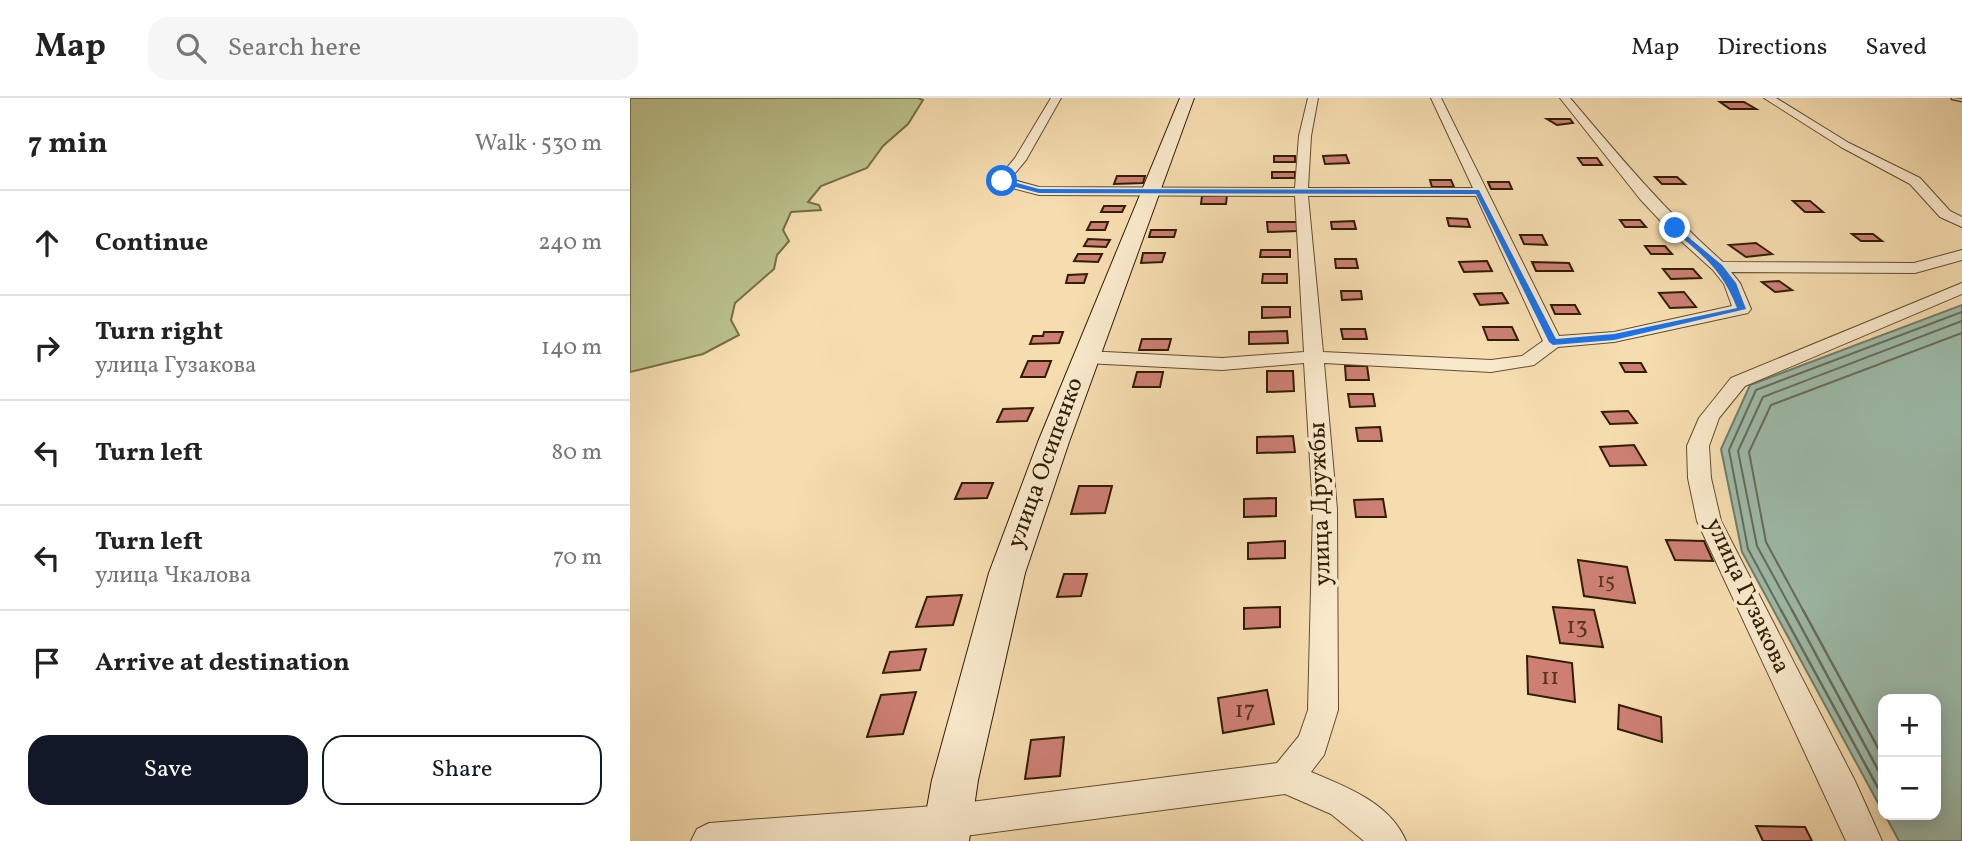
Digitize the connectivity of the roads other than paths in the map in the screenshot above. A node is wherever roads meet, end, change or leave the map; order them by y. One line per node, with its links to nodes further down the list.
1 (1056, 98): 9 (street)
2 (1187, 98): 9 (main road, улица Осипенко)
3 (1313, 98): 10 (street, улица Дружбы)
4 (1436, 98): 11 (street)
5 (1566, 98): 14 (street)
6 (1769, 98): 12 (street)
7 (1954, 98): 8 (lane)
8 (1962, 100)
9 (1154, 190): 10 (street); 17 (main road, улица Осипенко)
10 (1301, 190): 11 (street); 18 (street, улица Дружбы)
11 (1479, 192): 16 (street)
12 (1962, 223)
13 (1962, 255): 14 (street)
14 (1719, 267): 16 (street)
15 (1962, 288): 23 (street, улица Гузакова)
16 (1553, 342): 18 (street)
17 (1086, 357): 18 (street); 20 (main road, улица Осипенко)
18 (1314, 357): 19 (street, улица Дружбы)
19 (1286, 778): 20 (street); 22 (street)
20 (946, 831): 21 (street)
21 (709, 841)
22 (1388, 841)
23 (1864, 841)

